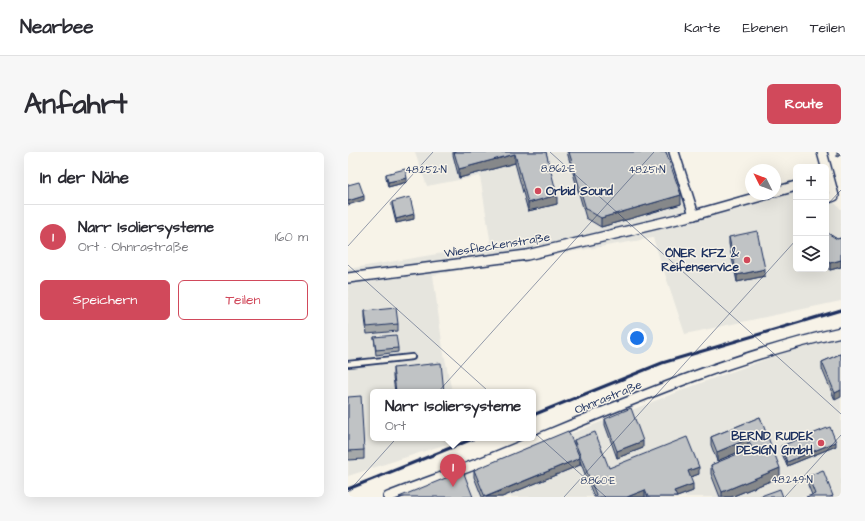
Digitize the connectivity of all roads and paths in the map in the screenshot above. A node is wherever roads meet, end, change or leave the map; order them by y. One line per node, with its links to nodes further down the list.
1 (674, 152): 9 (street)
2 (822, 152): 3 (street)
3 (824, 164)
4 (829, 182): 7 (street)
5 (793, 189): 6 (street)
6 (781, 191)
7 (829, 198)
8 (747, 200): 9 (street, Wiesfleckenstraße)
9 (694, 215): 10 (street, Wiesfleckenstraße)
10 (348, 278)
11 (841, 332): 14 (street, Ohnrastraße)
12 (412, 357): 13 (lane)
13 (348, 364)
14 (536, 439)
15 (531, 441): 16 (street, Ohnrastraße)
16 (388, 497)

